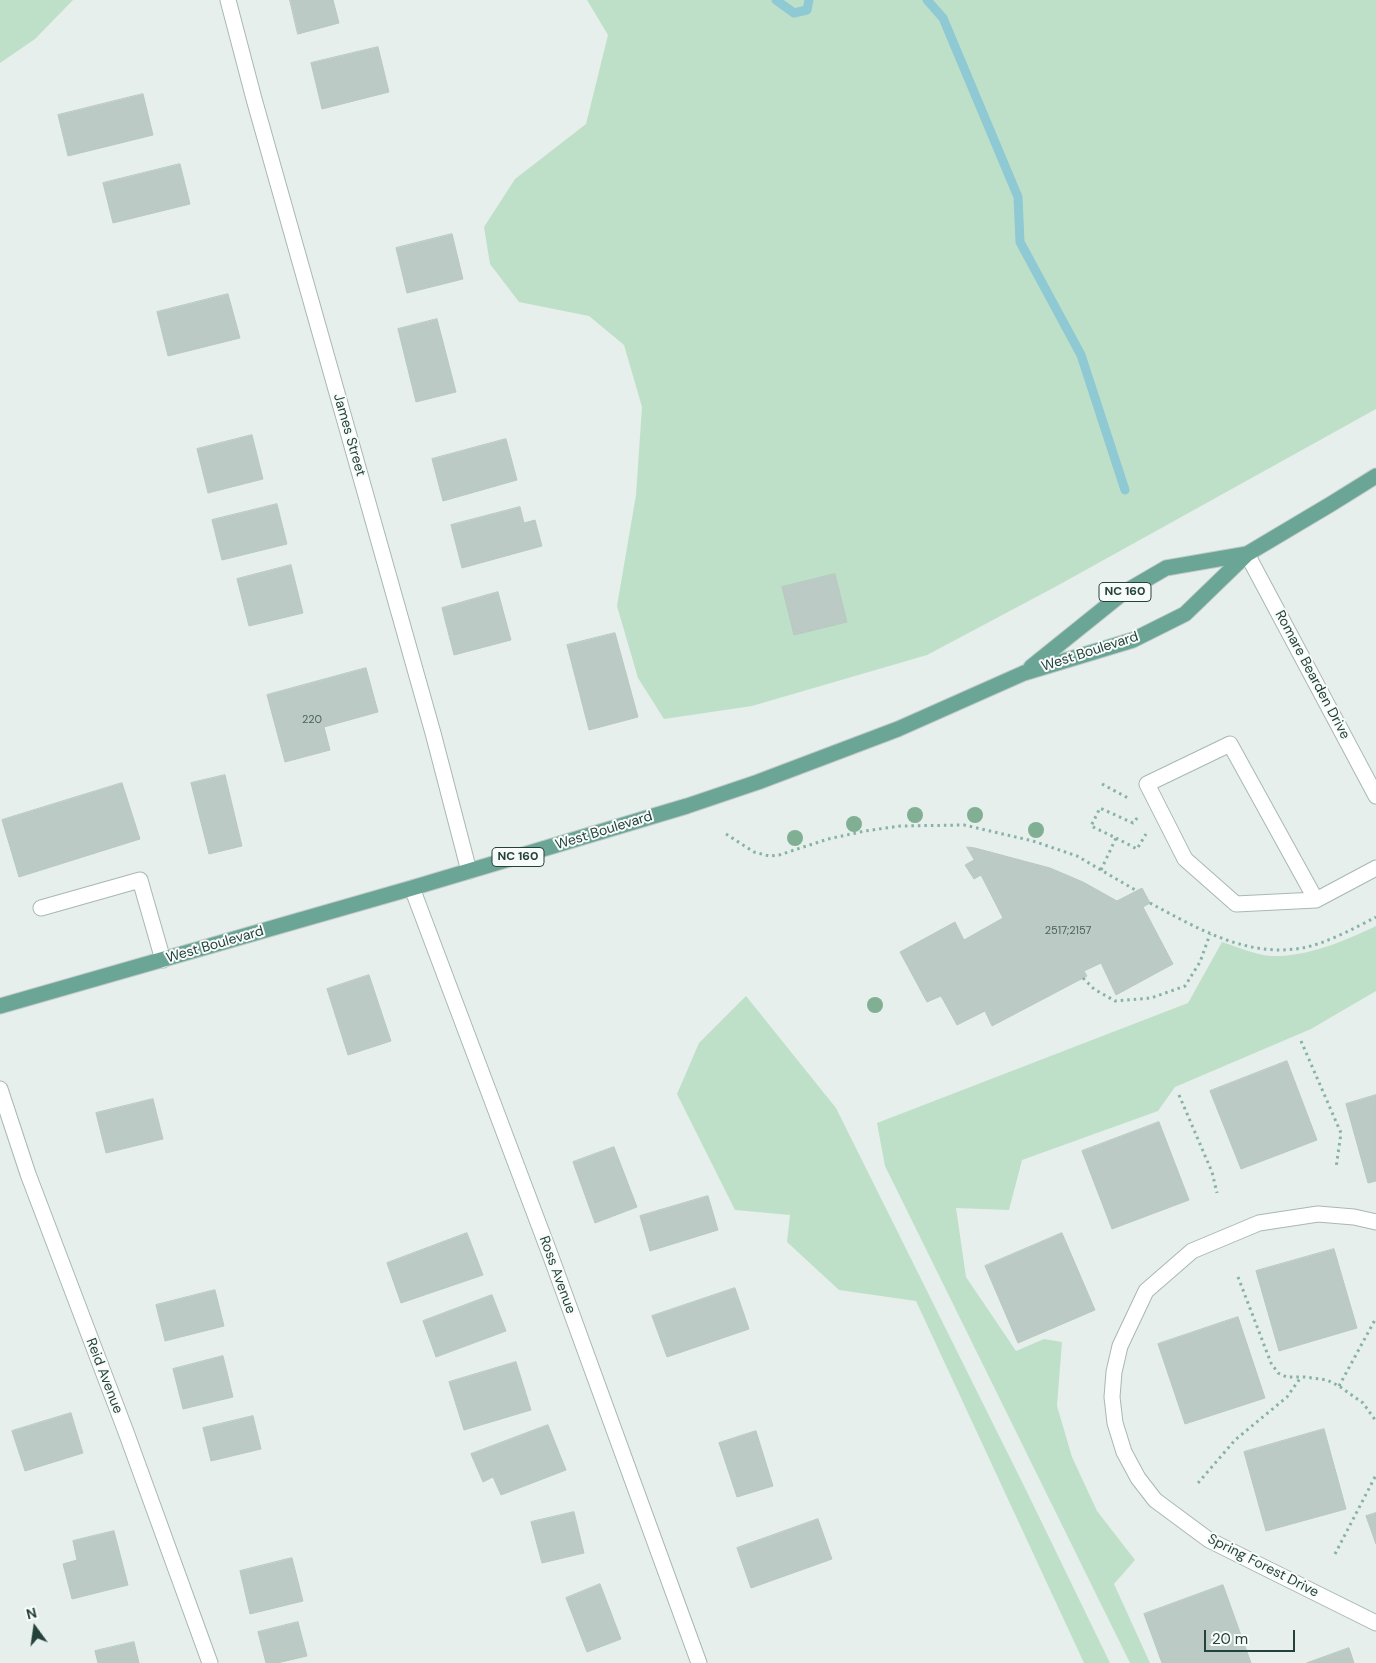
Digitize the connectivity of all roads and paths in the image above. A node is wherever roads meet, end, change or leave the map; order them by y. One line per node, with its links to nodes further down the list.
1 (228, 0): 14 (street, James Street)
2 (1376, 476): 3 (main road, West Boulevard / NC 160)
3 (1247, 554): 4 (main road, West Boulevard / NC 160); 4 (main road, West Boulevard / NC 160); 7 (street, Romare Bearden Drive)
4 (1024, 673): 14 (main road, West Boulevard / NC 160)
5 (1102, 784): 8 (path)
6 (1152, 793): 8 (path); 9 (street); 17 (street)
7 (1376, 796)
8 (1144, 807): 11 (path)
9 (1161, 810): 11 (path); 17 (street)
10 (726, 834): 13 (path)
11 (1116, 838): 13 (path)
12 (1376, 868): 17 (street)
13 (1101, 870): 16 (path)
14 (469, 871): 15 (main road, West Boulevard / NC 160)
15 (412, 888): 22 (main road, West Boulevard / NC 160); 41 (street, Ross Avenue)
16 (1137, 891)
17 (1316, 900)
18 (1150, 903): 21 (path)
19 (41, 908): 22 (street)
20 (1376, 917): 21 (path)
21 (1210, 934): 23 (path)
22 (163, 960): 24 (main road, West Boulevard / NC 160)
23 (1083, 978)
24 (0, 1006)
25 (1301, 1041): 28 (path)
26 (0, 1089): 40 (street, Reid Avenue)
27 (1179, 1095): 29 (path)
28 (1336, 1168)
29 (1217, 1193)
30 (1376, 1222): 39 (street, Spring Forest Drive)
31 (1238, 1277): 33 (path)
32 (1376, 1318): 34 (path)
33 (1301, 1377): 34 (path); 37 (path)
34 (1339, 1386): 35 (path)
35 (1376, 1421)
36 (1376, 1475): 38 (path)
37 (1198, 1483)
38 (1335, 1554)
39 (1376, 1623)
40 (210, 1663)
41 (699, 1663)

